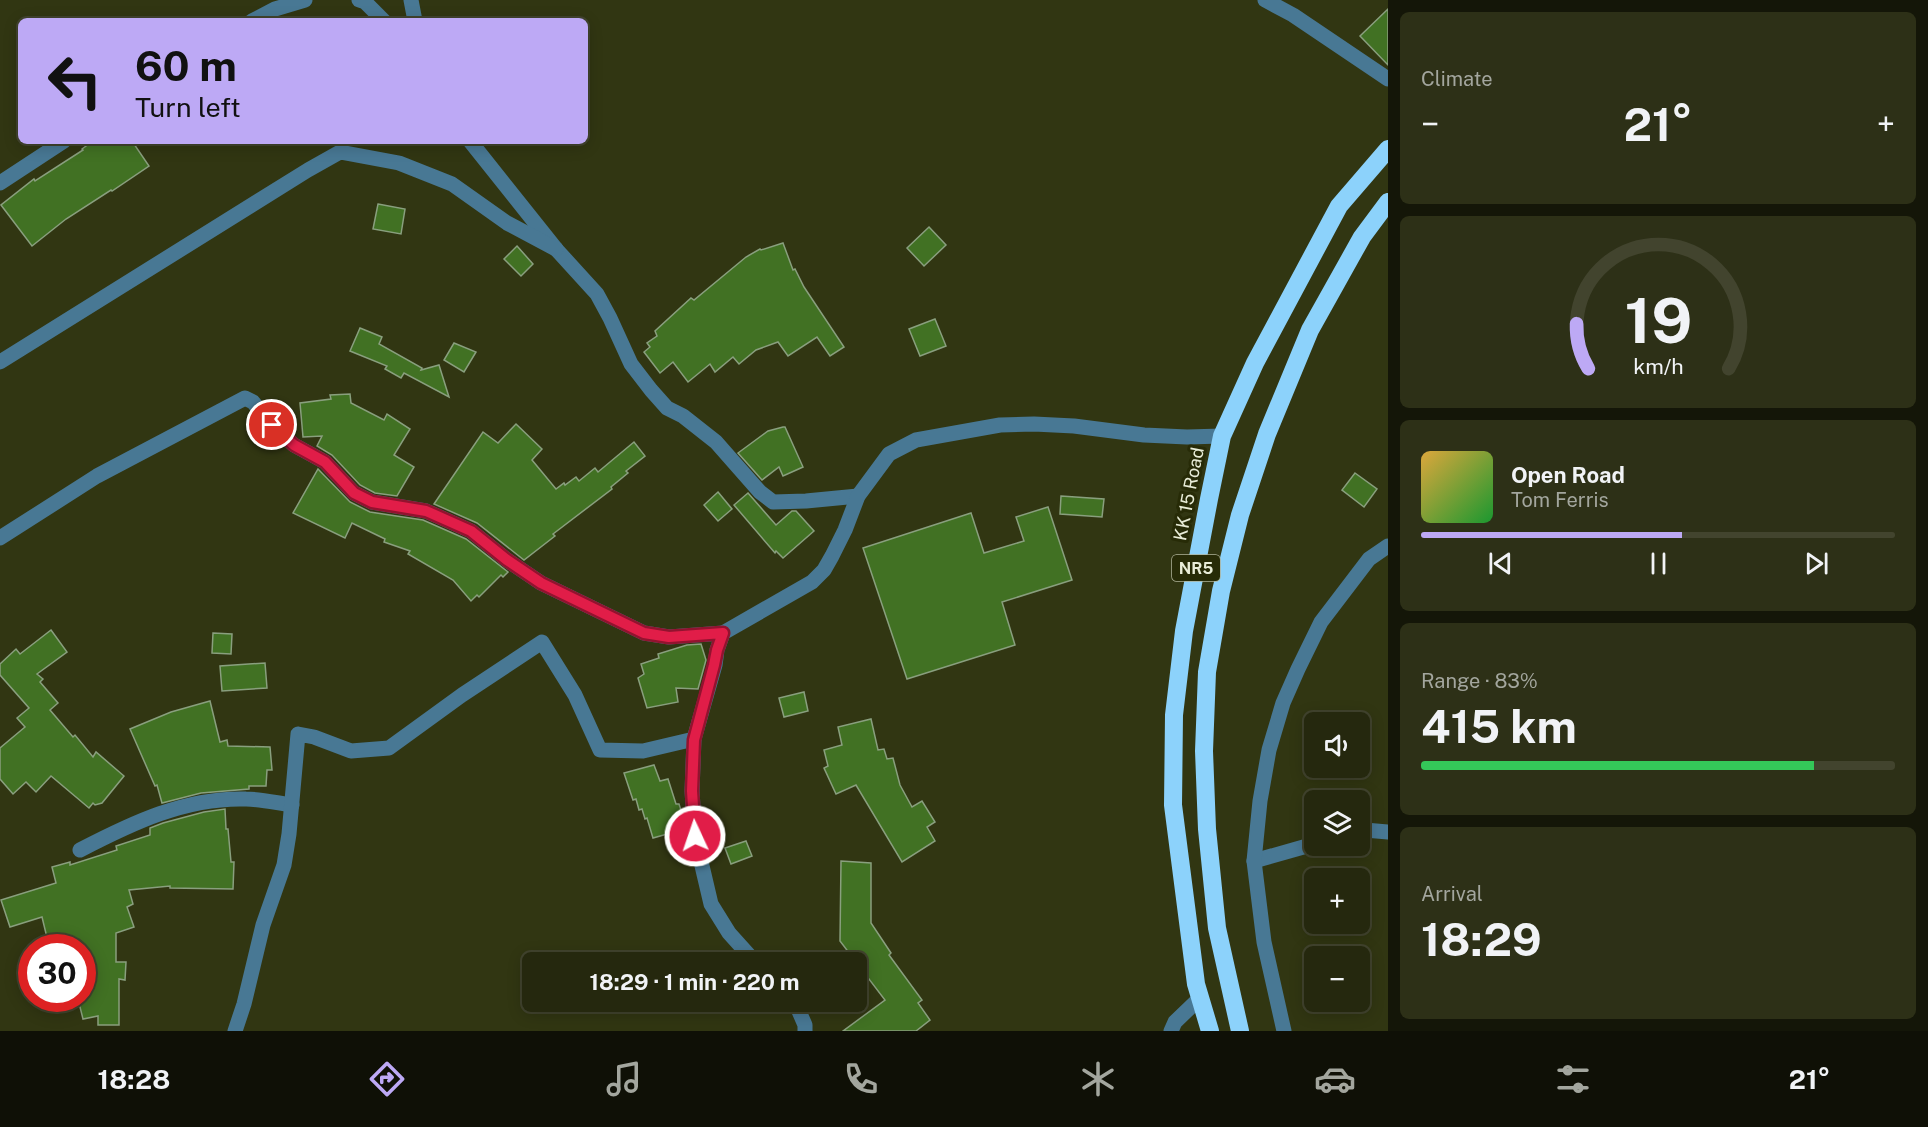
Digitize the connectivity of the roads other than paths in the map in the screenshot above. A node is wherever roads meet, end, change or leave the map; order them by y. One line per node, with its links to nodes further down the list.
1 (304, 0): 6 (street)
2 (359, 0): 8 (street)
3 (380, 0): 9 (street)
4 (411, 0): 10 (street)
5 (1265, 0): 11 (street)
6 (272, 4): 7 (street)
7 (256, 18)
8 (381, 18)
9 (388, 18)
10 (414, 18)
11 (1388, 80)
12 (59, 144): 15 (street)
13 (472, 144): 17 (street)
14 (1388, 149): 19 (highway, KK 15 Road / NR5)
15 (0, 183)
16 (1388, 202): 38 (highway, NR5)
17 (556, 249): 18 (street); 20 (street)
18 (0, 362)
19 (1222, 436): 20 (street); 32 (highway, KK 15 Road / NR5)
20 (858, 496): 23 (street)
21 (0, 538): 23 (street)
22 (1388, 546): 30 (street)
23 (723, 633): 24 (street)
24 (694, 740): 25 (street); 31 (street)
25 (292, 805): 29 (street); 34 (street)
26 (1370, 830): 27 (street)
27 (1388, 832)
28 (1304, 847): 30 (street)
29 (80, 850)
30 (1254, 861): 39 (street)
31 (746, 952)
32 (1200, 998): 36 (street); 37 (highway, KK 15 Road / NR5)
33 (799, 1012): 35 (street)
34 (235, 1031)
35 (805, 1031)
36 (1172, 1031)
37 (1210, 1031)
38 (1240, 1031)
39 (1284, 1031)

